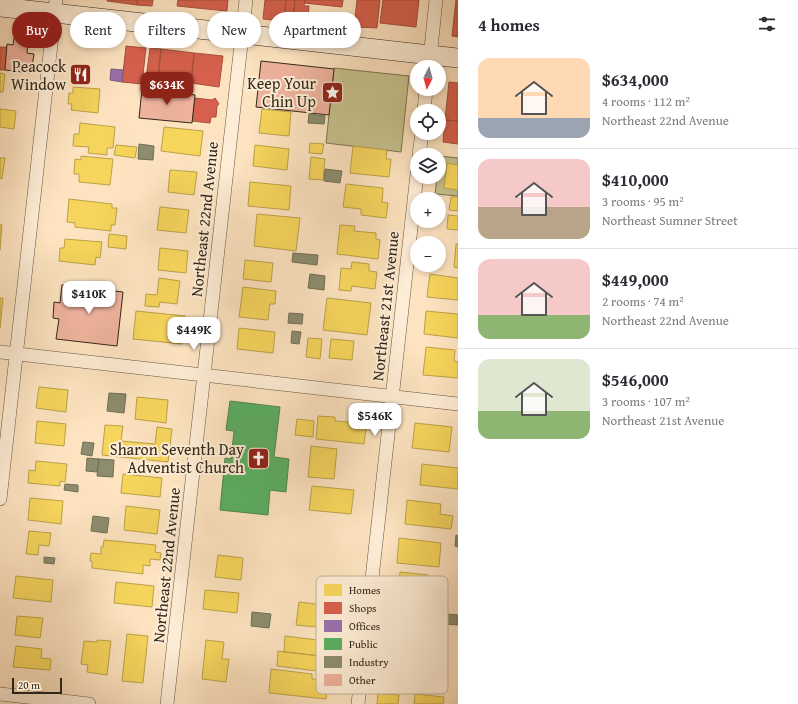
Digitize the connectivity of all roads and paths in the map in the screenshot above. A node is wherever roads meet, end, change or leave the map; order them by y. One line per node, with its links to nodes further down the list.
1 (246, 0): 5 (street, Northeast 22nd Avenue)
2 (436, 0): 11 (street)
3 (0, 7): 4 (street)
4 (55, 7): 6 (street); 15 (street)
5 (245, 12)
6 (207, 29)
7 (261, 37): 10 (street)
8 (240, 48): 16 (street, Northeast 22nd Avenue)
9 (458, 58): 12 (street)
10 (422, 60)
11 (429, 60)
12 (439, 60)
13 (416, 184): 17 (street, Northeast 21st Avenue)
14 (0, 352): 15 (street)
15 (16, 354): 16 (street); 19 (street)
16 (204, 376): 17 (street); 24 (street, Northeast 22nd Avenue)
17 (392, 397): 18 (street); 20 (street, Northeast 21st Avenue)
18 (458, 404)
19 (0, 499)
20 (372, 576)
21 (0, 694): 23 (street)
22 (359, 694): 25 (street, Northeast 21st Avenue)
23 (90, 704)
24 (167, 704)
25 (358, 704)

